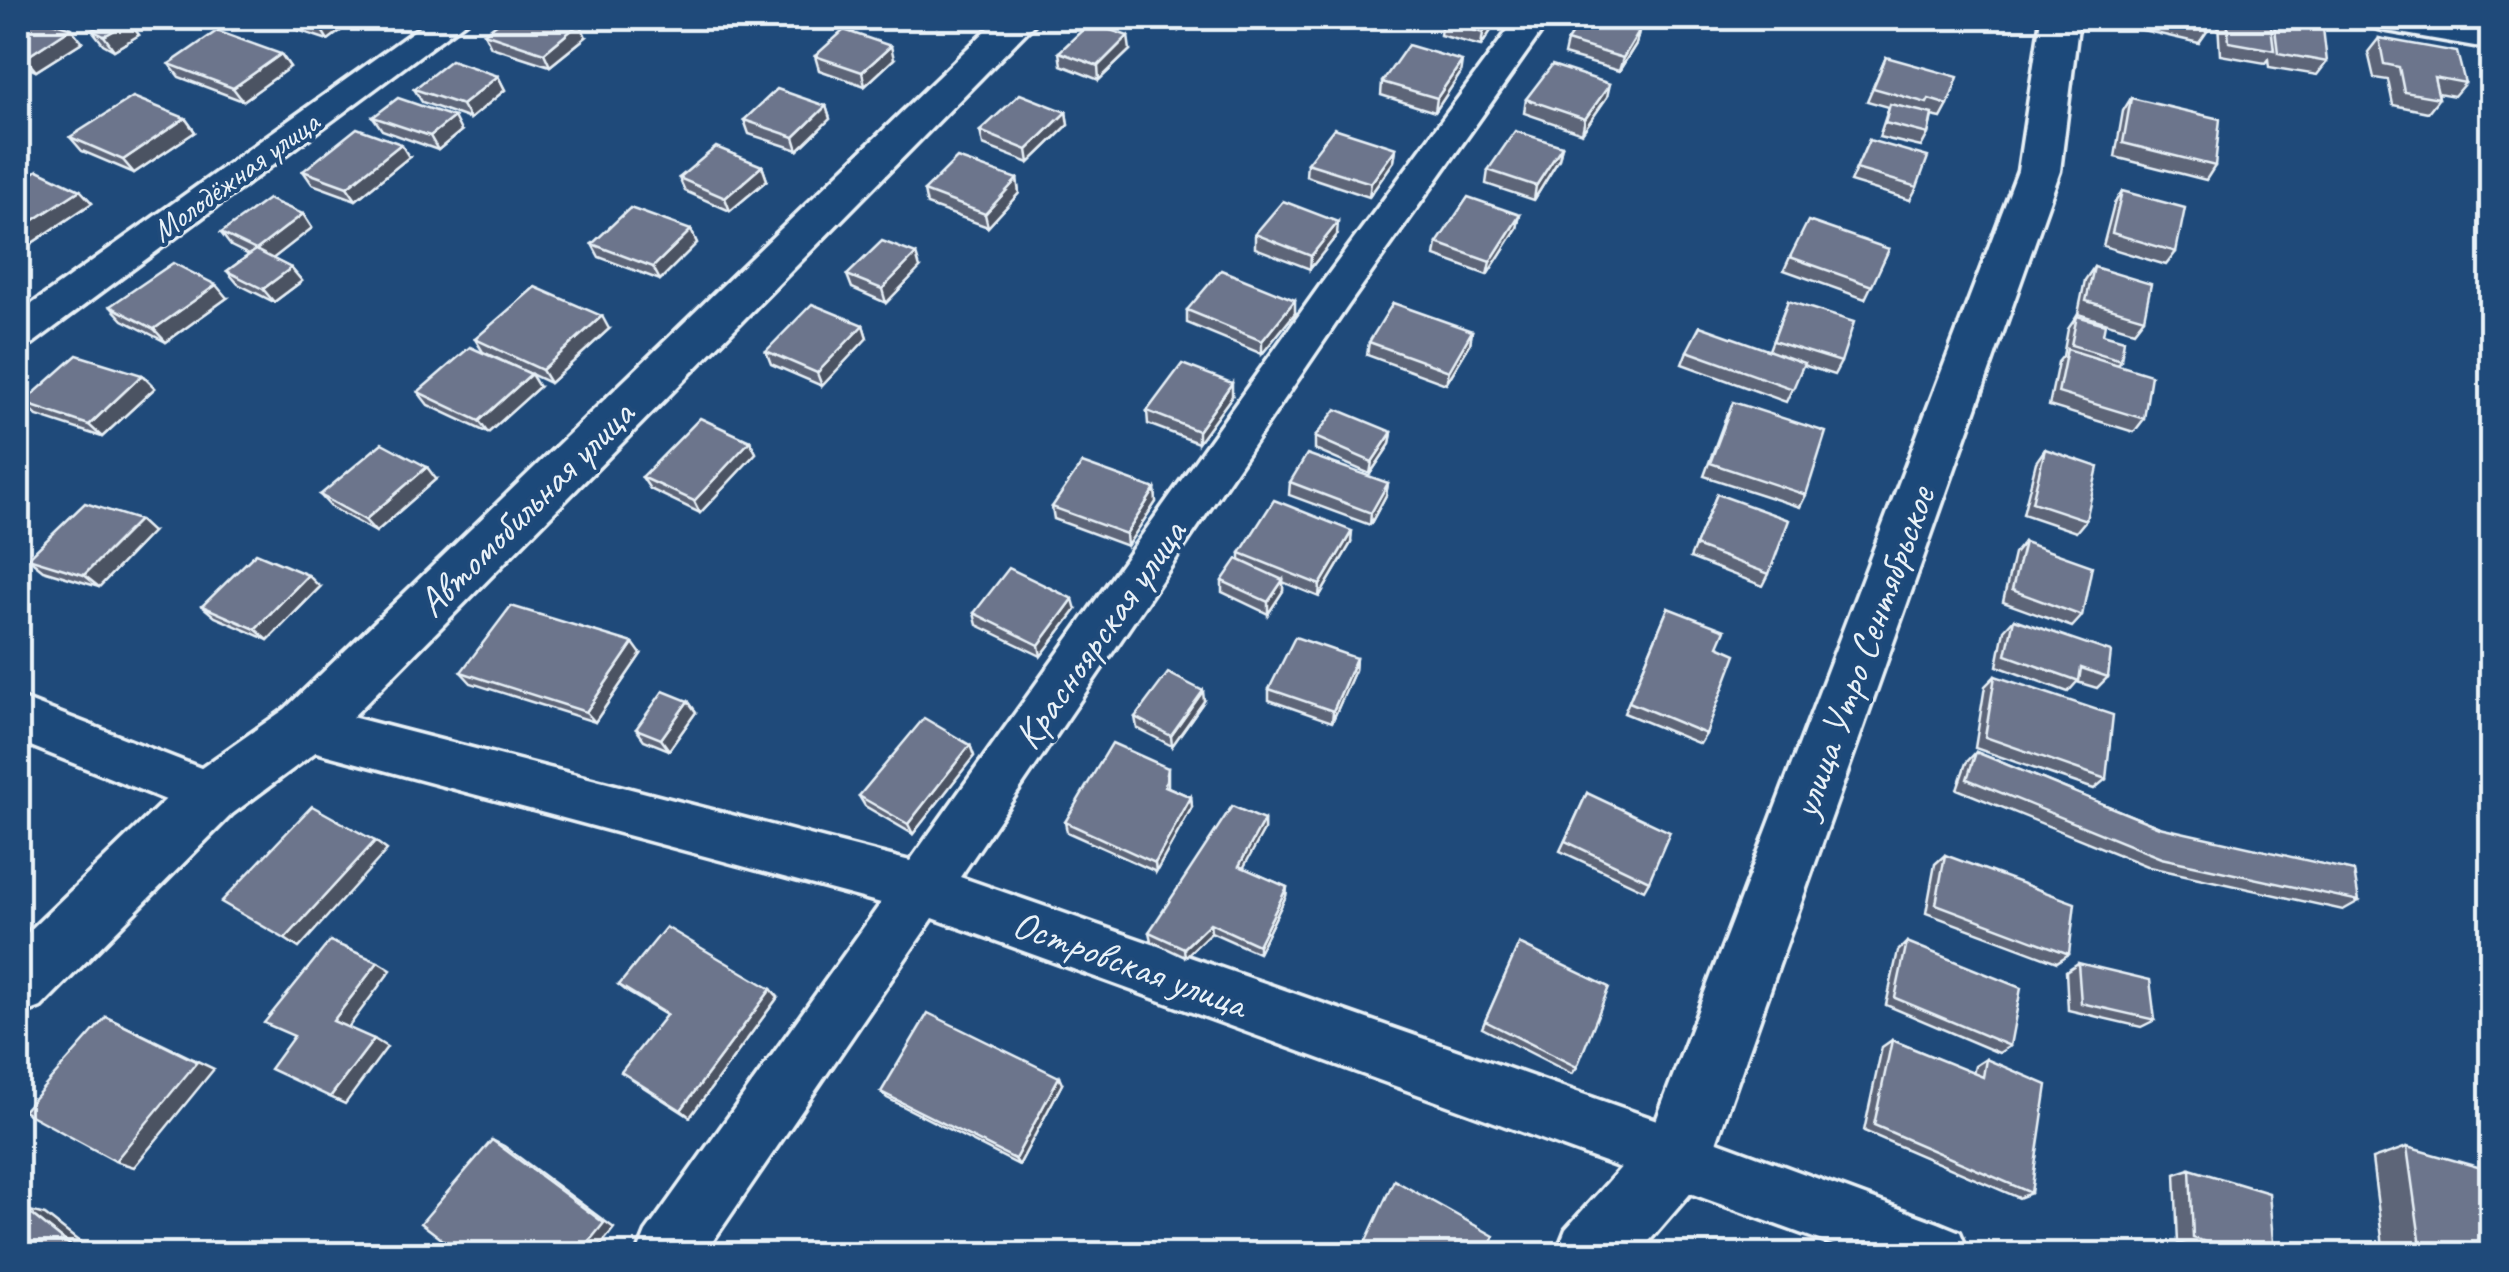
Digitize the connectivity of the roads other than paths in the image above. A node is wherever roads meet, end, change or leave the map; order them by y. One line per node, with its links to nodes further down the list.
1 (453, 18): 7 (street, Молодёжная улица)
2 (1021, 18): 9 (street, Автомобильная улица)
3 (1534, 18): 11 (street, Красноярская улица)
4 (2060, 18): 13 (street, улица Утро Сентябрьское)
5 (2382, 18): 6 (street)
6 (2492, 36)
7 (18, 334)
8 (18, 719): 10 (street)
9 (305, 726): 10 (street, Автомобильная улица); 11 (street, Островская улица)
10 (211, 794): 12 (street, Автомобильная улица)
11 (922, 889): 13 (street, Островская улица); 14 (street, Красноярская улица)
12 (18, 985)
13 (1677, 1157): 15 (street, улица Утро Сентябрьское); 16 (street, Островская улица)
14 (668, 1254)
15 (1591, 1254)
16 (1938, 1254)

